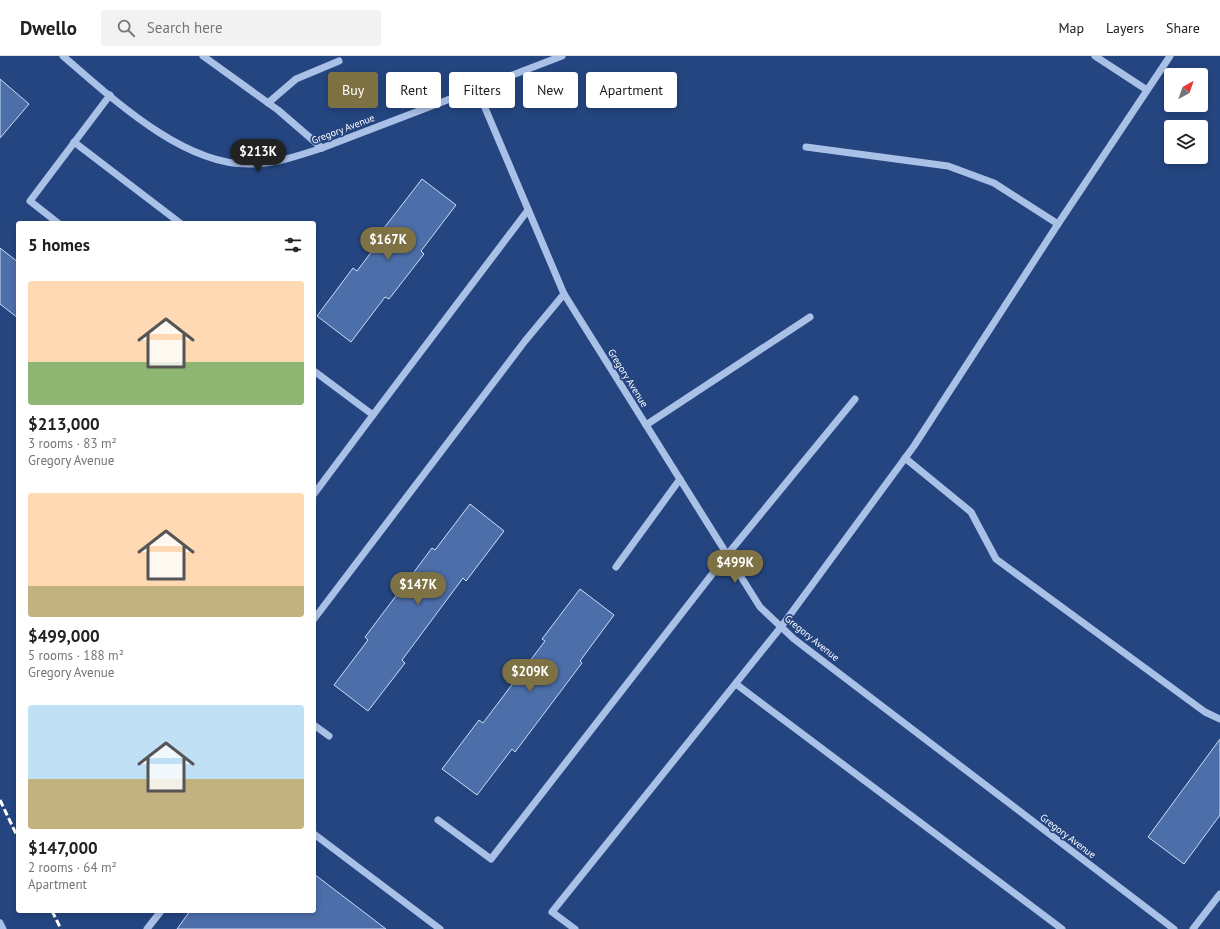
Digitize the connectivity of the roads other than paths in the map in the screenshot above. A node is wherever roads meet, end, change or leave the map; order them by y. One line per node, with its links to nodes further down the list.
1 (63, 56): 9 (street, Gregory Avenue)
2 (202, 56): 11 (street)
3 (562, 56): 7 (street)
4 (1095, 56): 8 (street)
5 (1170, 56): 8 (street)
6 (339, 61): 11 (street)
7 (515, 74)
8 (1147, 90): 19 (street)
9 (110, 95): 13 (street); 15 (street, Gregory Avenue)
10 (449, 100): 15 (street, Gregory Avenue)
11 (268, 103): 15 (street)
12 (485, 108): 16 (street, Gregory Avenue)
13 (74, 142): 17 (street); 18 (street)
14 (806, 147): 19 (street)
15 (322, 148)
16 (528, 210): 20 (street, Gregory Avenue); 24 (street)
17 (55, 221)
18 (177, 221)
19 (1058, 224): 26 (street)
20 (564, 294): 25 (street, Gregory Avenue); 31 (street)
21 (810, 317): 25 (street)
22 (316, 372): 24 (street)
23 (855, 399): 29 (street)
24 (373, 415): 28 (street)
25 (646, 425): 27 (street, Gregory Avenue)
26 (905, 458): 32 (street); 34 (street)
27 (680, 479): 29 (street, Gregory Avenue); 30 (street)
28 (316, 491)
29 (728, 555): 32 (street, Gregory Avenue); 37 (street)
30 (616, 567)
31 (316, 616)
32 (781, 627): 33 (street); 47 (street, Gregory Avenue)
33 (736, 684): 45 (street); 46 (street)
34 (1220, 719)
35 (316, 726): 36 (street)
36 (329, 736)
37 (438, 820)
38 (316, 836): 44 (street)
39 (1220, 894): 48 (street)
40 (160, 913): 43 (street)
41 (0, 923): 42 (street)
42 (3, 929)
43 (148, 929)
44 (440, 929)
45 (575, 929)
46 (1062, 929)
47 (1174, 929)
48 (1193, 929)

